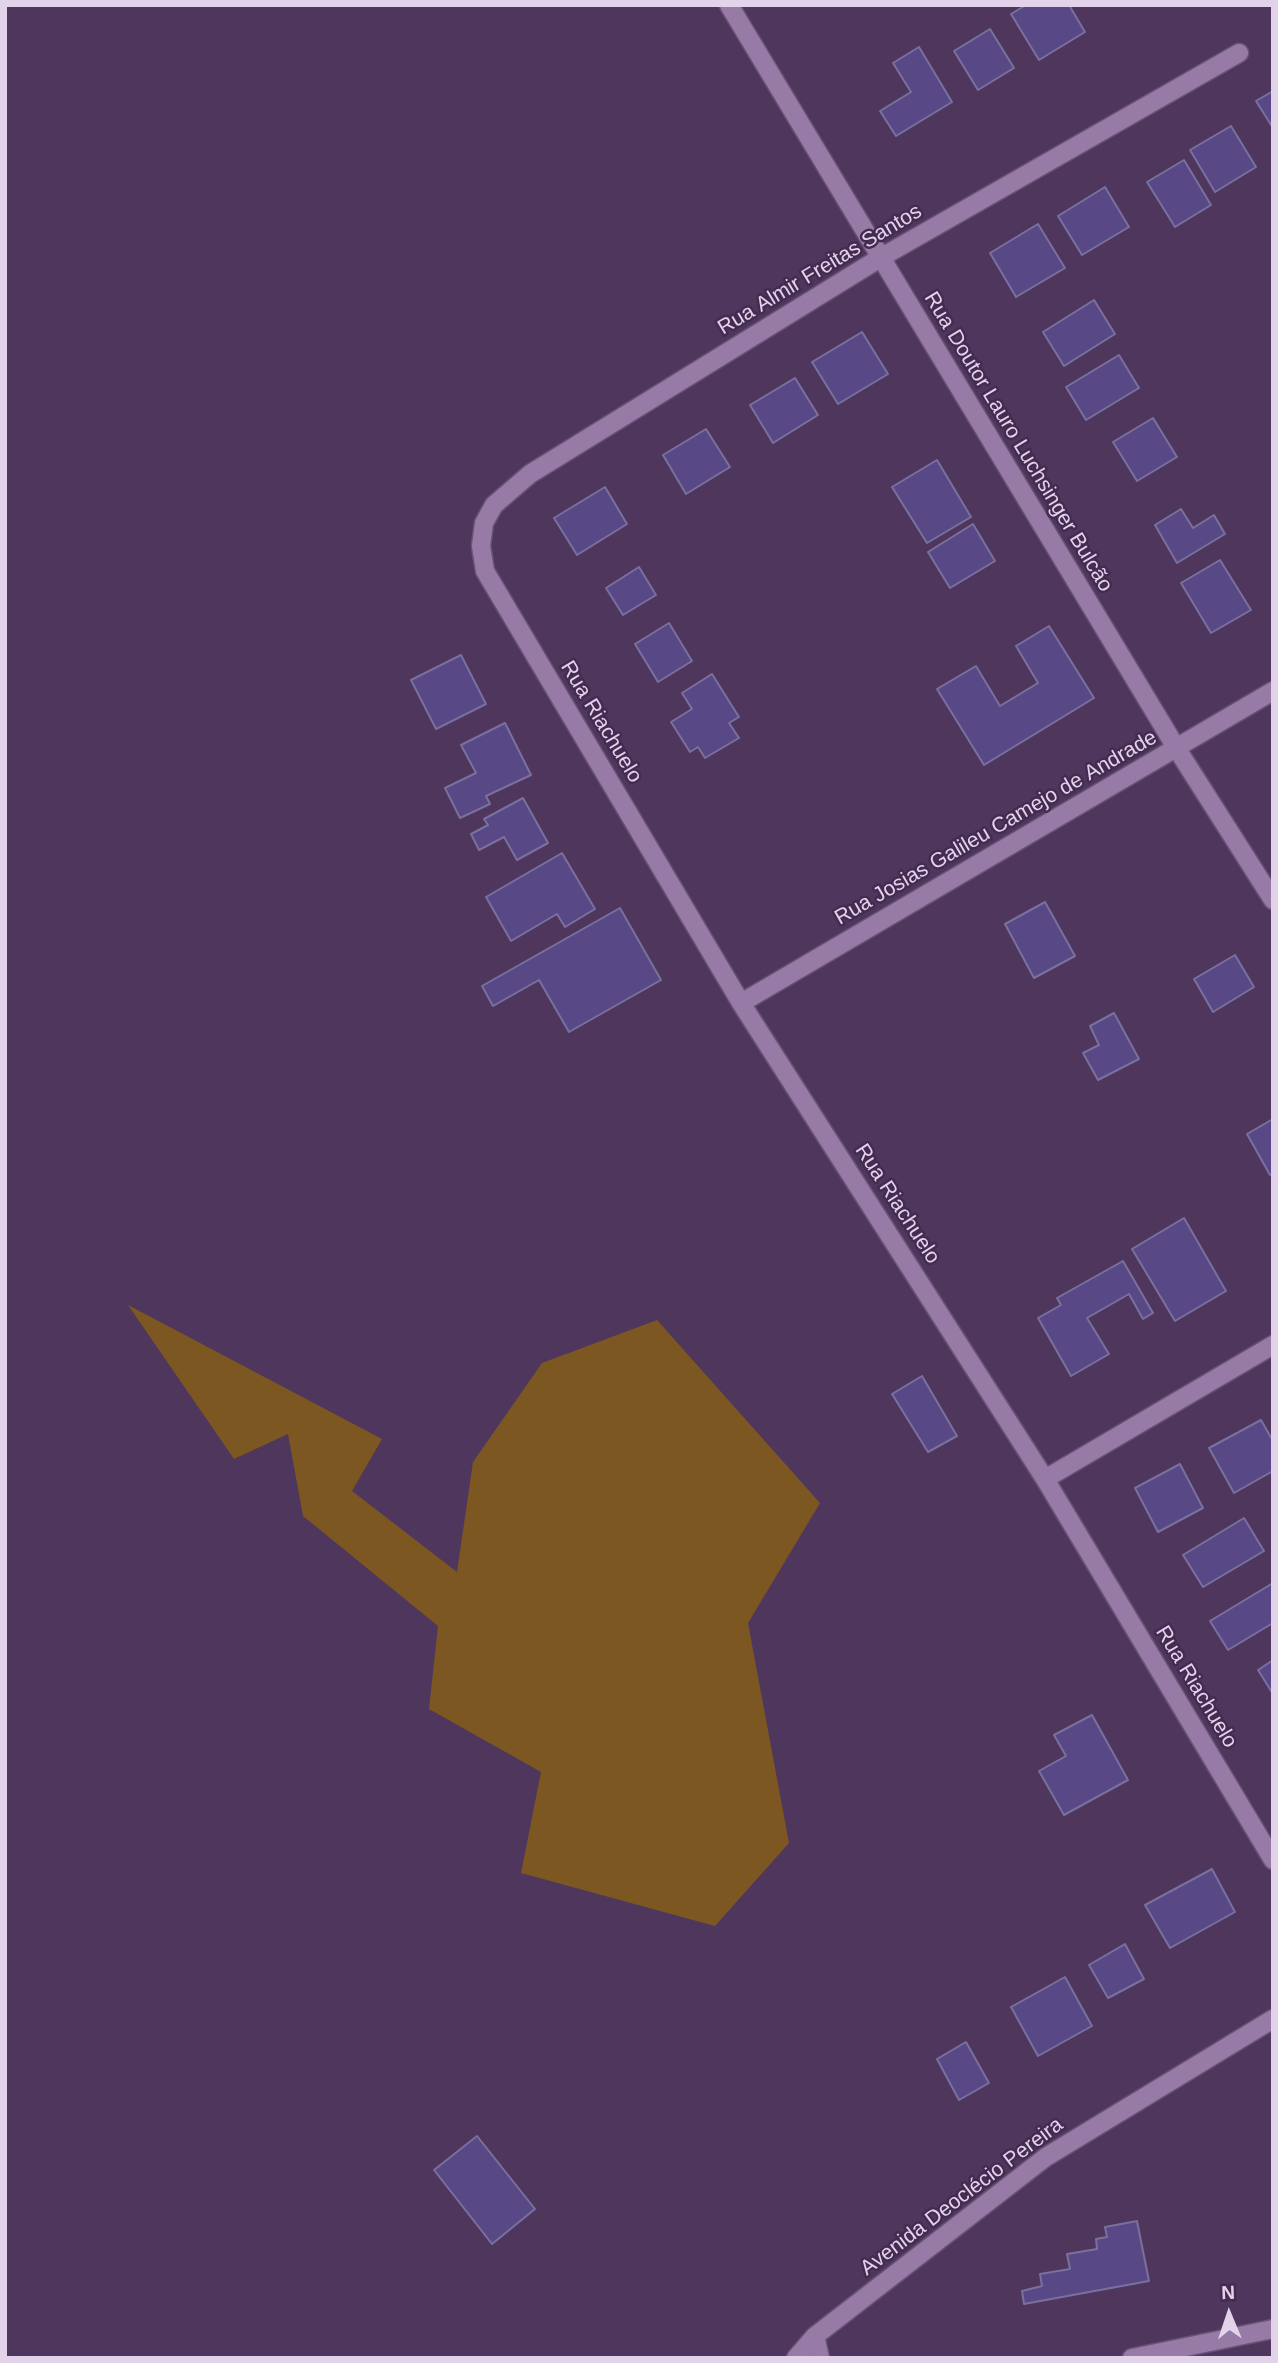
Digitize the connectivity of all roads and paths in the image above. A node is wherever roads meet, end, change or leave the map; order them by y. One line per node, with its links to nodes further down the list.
1 (729, 5): 3 (street, Rua Doutor Lauro Luchsinger Bulcão)
2 (1239, 53): 3 (street, Rua Almir Freitas Santos)
3 (880, 258): 4 (street, Rua Almir Freitas Santos); 6 (street, Rua Doutor Lauro Luchsinger Bulcão)
4 (485, 572): 8 (street, Rua Riachuelo)
5 (1273, 691): 6 (street, Rua Josias Galileu Camejo de Andrade)
6 (1177, 749): 7 (street, Rua Doutor Lauro Luchsinger Bulcão); 8 (street, Rua Josias Galileu Camejo de Andrade)
7 (1273, 900)
8 (741, 1003): 10 (street, Rua Riachuelo)
9 (1273, 1345): 10 (street)
10 (1045, 1479): 11 (street, Rua Riachuelo)
11 (1273, 1860)
12 (1273, 2019): 14 (street, Avenida Deoclécio Pereira)
13 (1273, 2329): 17 (street)
14 (816, 2336): 15 (street, Avenida Deoclécio Pereira); 16 (street)
15 (796, 2358)
16 (820, 2358)
17 (1132, 2358)

